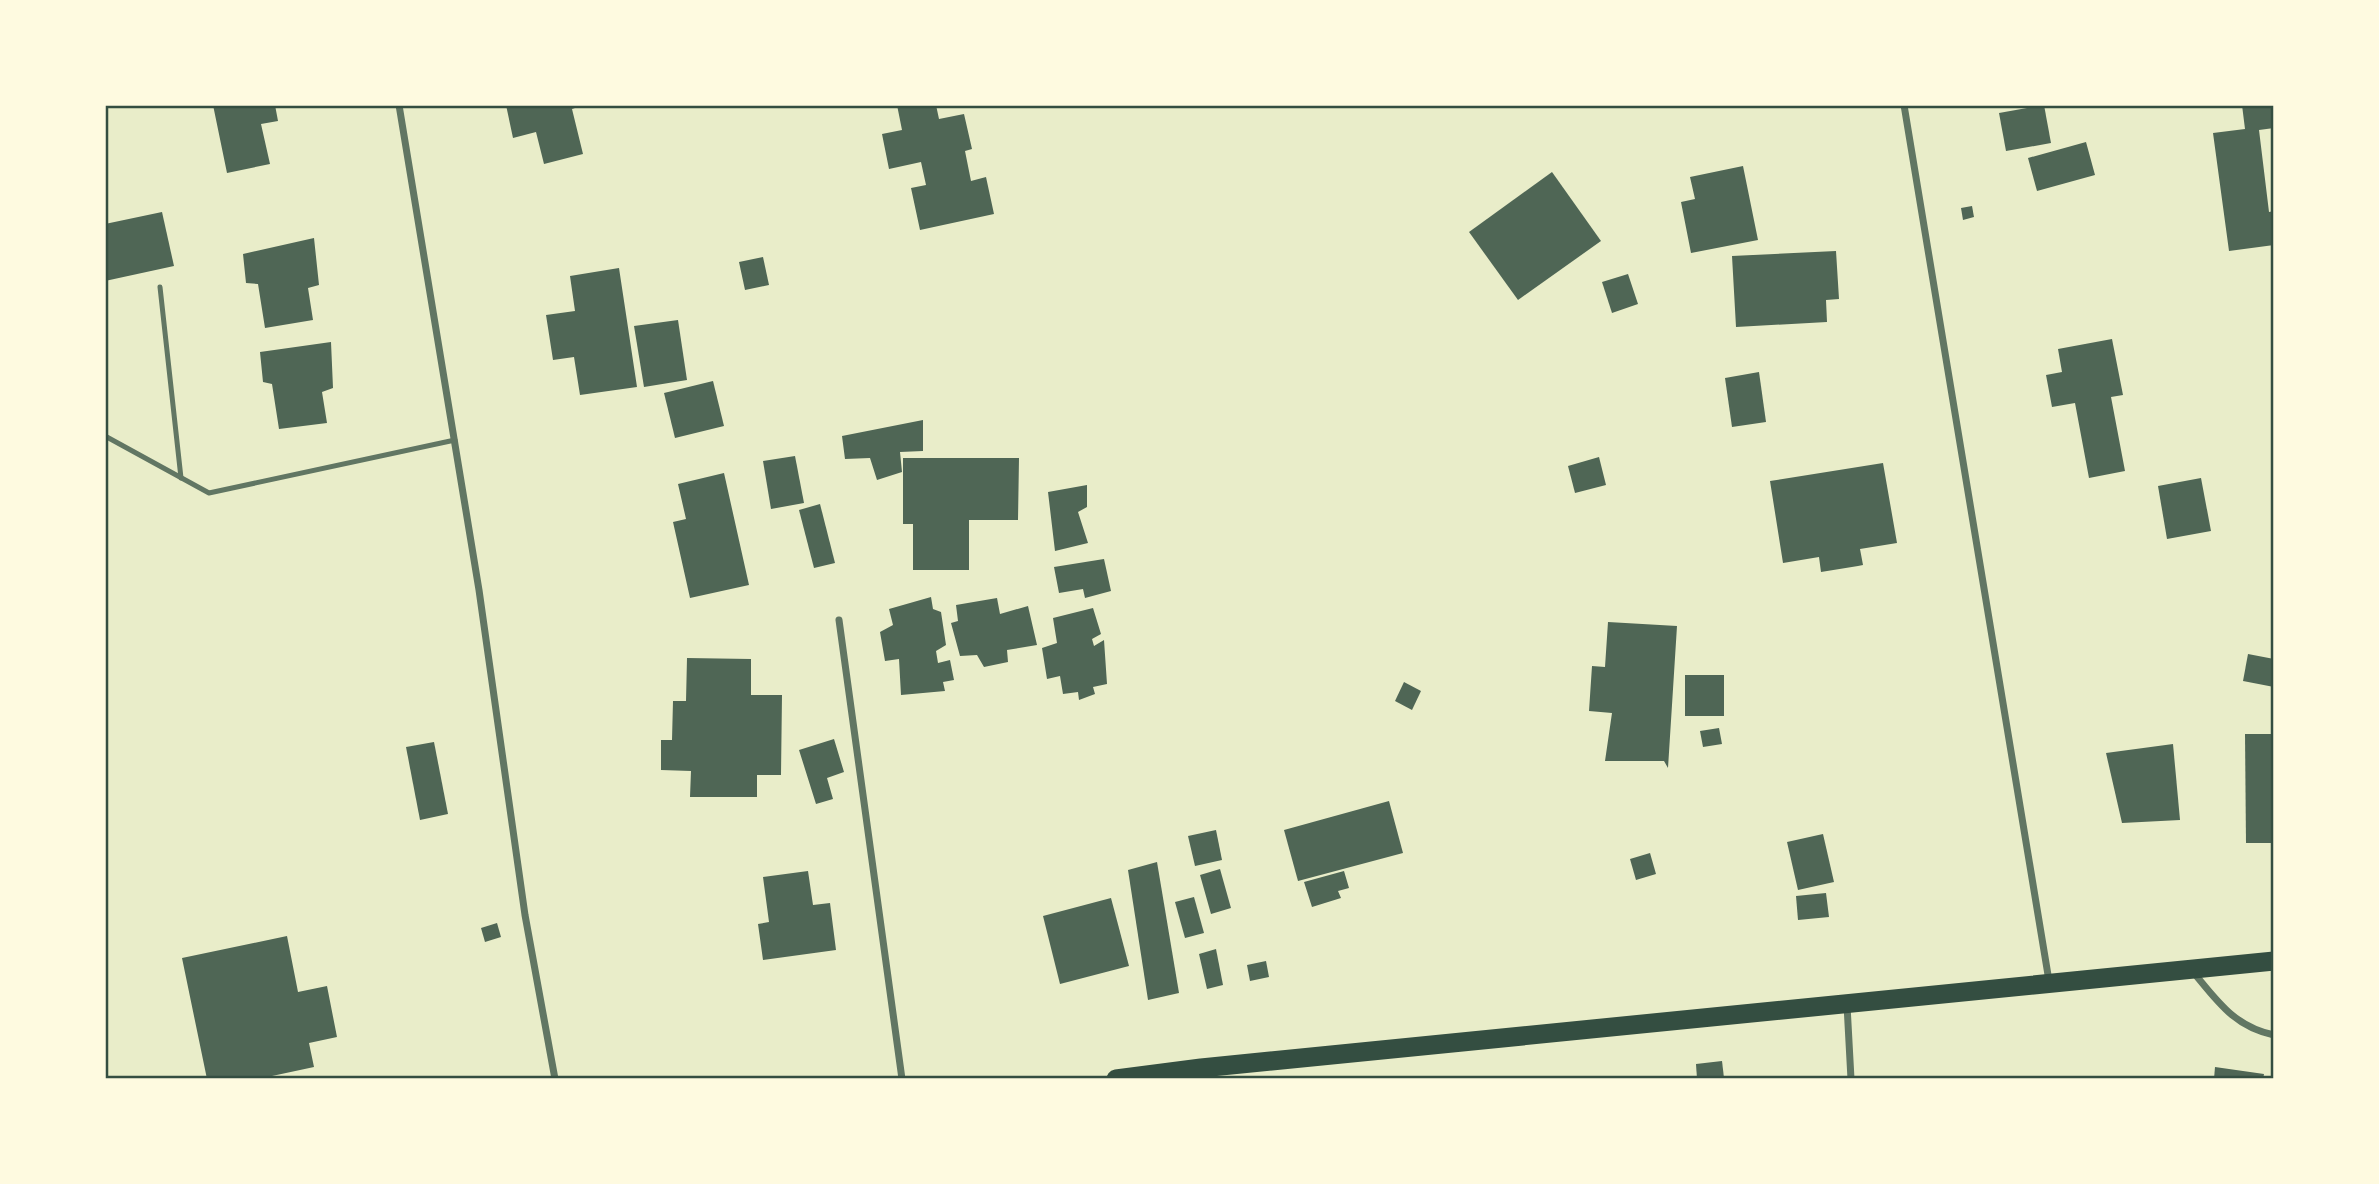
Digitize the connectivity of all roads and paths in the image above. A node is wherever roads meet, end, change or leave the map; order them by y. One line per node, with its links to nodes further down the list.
1 (399, 105): 5 (street)
2 (1904, 105): 10 (street)
3 (160, 286): 6 (lane)
4 (105, 436): 6 (lane)
5 (455, 440): 6 (lane); 14 (street)
6 (181, 478)
7 (839, 620): 15 (street)
8 (2274, 961): 9 (highway)
9 (2192, 970): 10 (highway); 12 (street)
10 (2049, 982): 11 (highway)
11 (1847, 1004): 13 (highway); 17 (street)
12 (2274, 1035)
13 (1204, 1073): 16 (highway)
14 (555, 1079)
15 (902, 1079)
16 (1116, 1079)
17 (1851, 1079)

